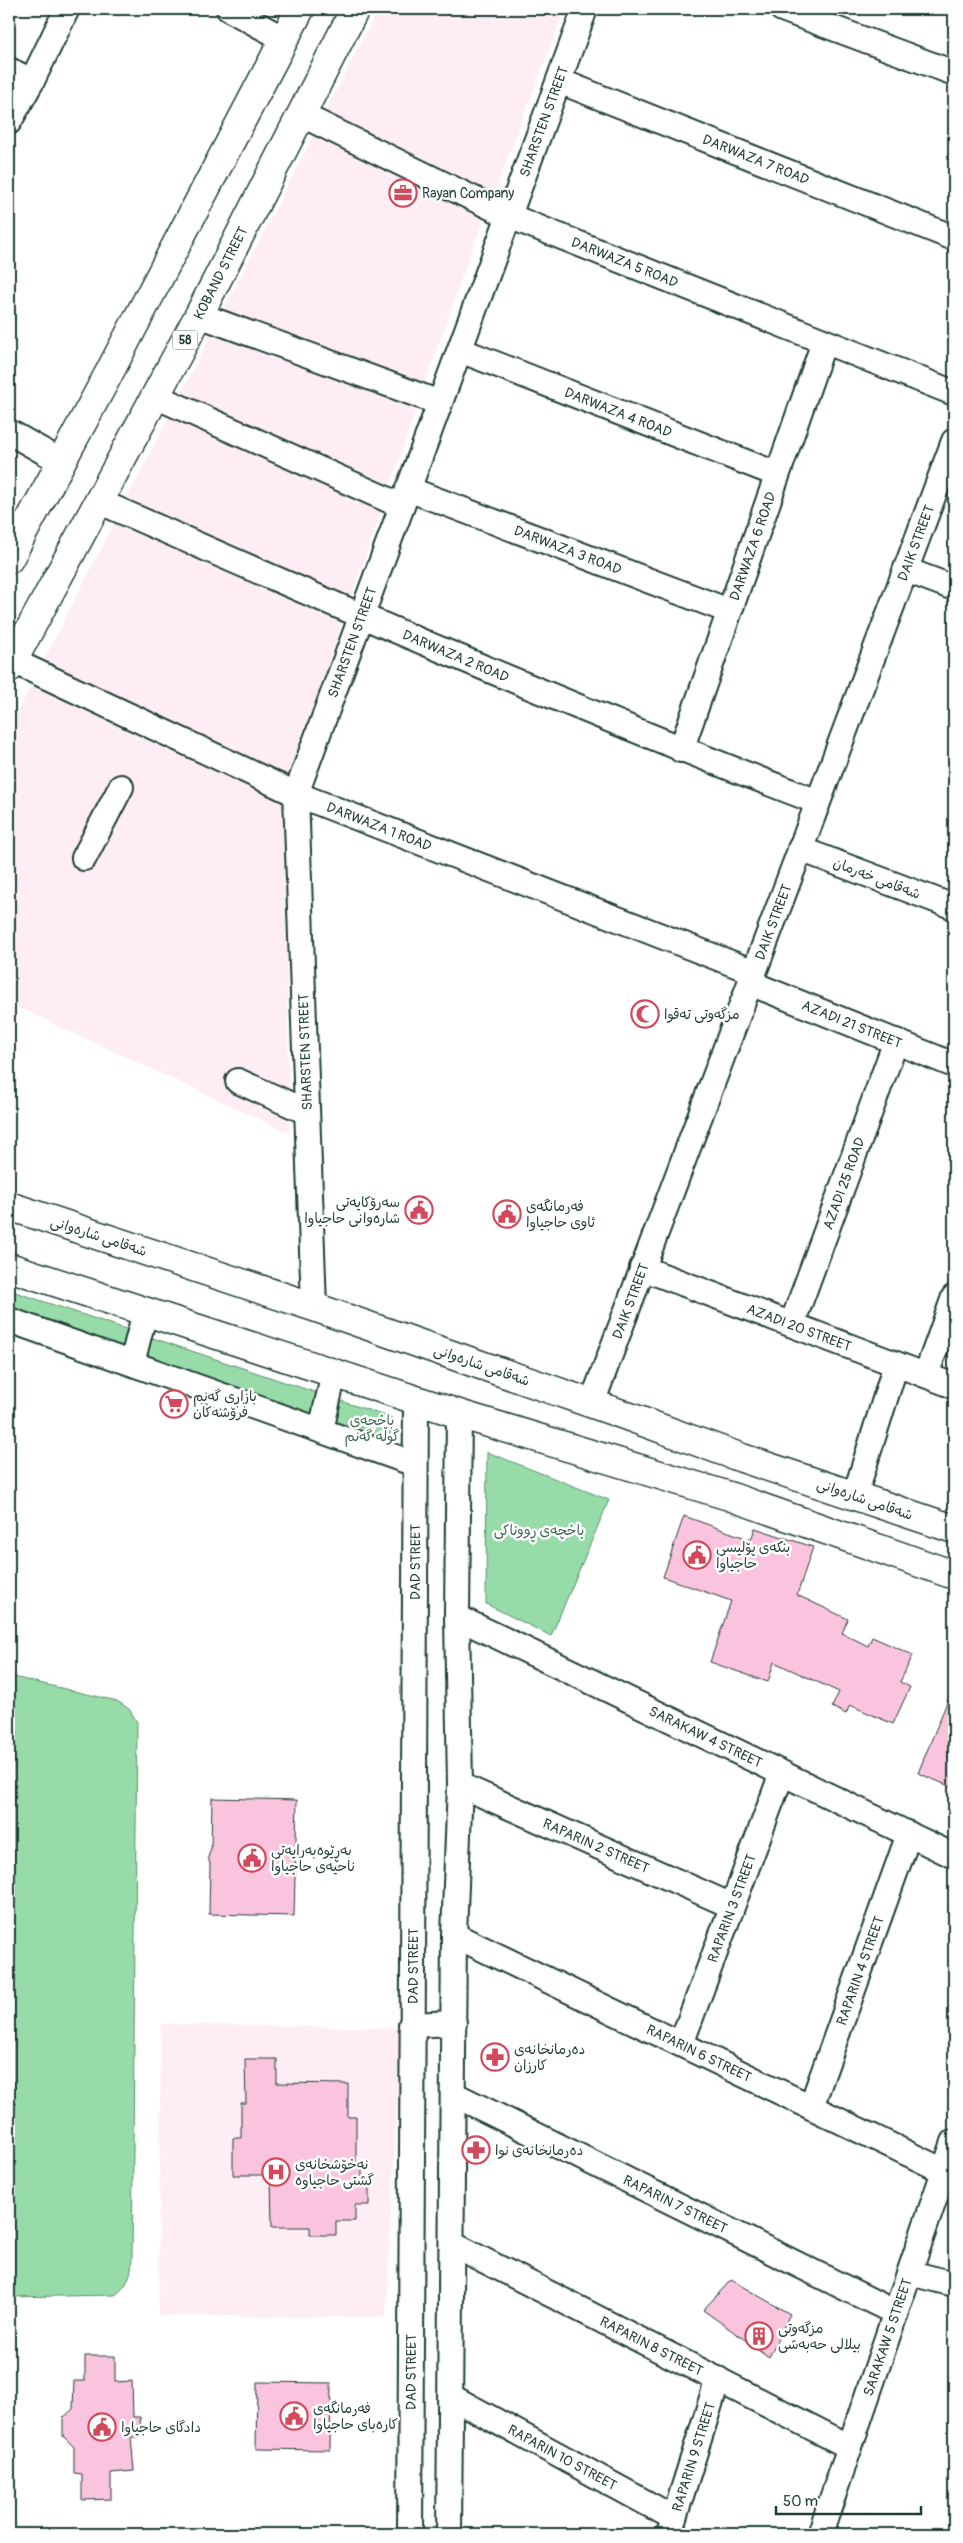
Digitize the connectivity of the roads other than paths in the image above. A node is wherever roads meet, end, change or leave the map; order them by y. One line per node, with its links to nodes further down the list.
1 (67, 9): 10 (street)
2 (229, 9): 7 (street)
3 (300, 9): 7 (main road)
4 (355, 9): 12 (main road, KOBAND STREET / 58)
5 (585, 9): 11 (street, SHARSTEN STREET)
6 (782, 9): 9 (street)
7 (284, 39): 24 (main road)
8 (9, 70): 10 (street)
9 (954, 73)
10 (32, 81): 13 (street)
11 (559, 81): 14 (street, SHARSTEN STREET); 15 (street, DARWAZA 7 ROAD)
12 (302, 115): 14 (street, DARWAZA 5 ROAD); 16 (main road, KOBAND STREET / 58)
13 (9, 122)
14 (509, 216): 17 (street, DARWAZA 5 ROAD); 18 (street, SHARSTEN STREET)
15 (954, 238)
16 (199, 315): 20 (main road, KOBAND STREET / 58); 21 (street)
17 (824, 342): 19 (street, DARWAZA 5 ROAD); 25 (street, DARWAZA 6 ROAD)
18 (460, 350): 21 (street, SHARSTEN STREET); 25 (street, DARWAZA 4 ROAD)
19 (954, 393)
20 (155, 396): 26 (street, DARWAZA 3 ROAD); 27 (main road, KOBAND STREET / 58)
21 (440, 403): 26 (street, SHARSTEN STREET)
22 (9, 432): 24 (street)
23 (954, 441): 29 (street, DAIK STREET)
24 (62, 462): 28 (main road)
25 (776, 474): 31 (street, DARWAZA 6 ROAD)
26 (405, 498): 31 (street, DARWAZA 3 ROAD); 32 (street, SHARSTEN STREET)
27 (98, 501): 32 (street, DARWAZA 2 ROAD); 33 (main road, KOBAND STREET / 58)
28 (9, 559)
29 (906, 570): 30 (street); 38 (street, DAIK STREET)
30 (954, 588)
31 (729, 611): 35 (street, DARWAZA 6 ROAD)
32 (361, 617): 35 (street, DARWAZA 2 ROAD); 37 (street, SHARSTEN STREET)
33 (19, 624): 34 (main road, KOBAND STREET / 58)
34 (11, 665): 37 (street, DARWAZA 1 ROAD)
35 (681, 750): 38 (street, DARWAZA 2 ROAD)
36 (122, 787): 40 (street)
37 (296, 794): 42 (street, DARWAZA 1 ROAD); 46 (street, SHARSTEN STREET)
38 (818, 802): 39 (street, DAIK STREET)
39 (800, 849): 41 (street, شەقامی خەرمان); 42 (street, DAIK STREET)
40 (84, 858)
41 (953, 902)
42 (752, 977): 43 (street, AZADI 21 STREET); 49 (street, DAIK STREET)
43 (896, 1042): 44 (street, AZADI 21 STREET); 54 (street, AZADI 25 ROAD)
44 (954, 1065)
45 (238, 1081): 46 (street)
46 (307, 1112): 51 (street, SHARSTEN STREET)
47 (9, 1206): 51 (main road, شەقامی شارەوانی)
48 (9, 1267): 52 (main road)
49 (642, 1268): 54 (street, AZADI 20 STREET); 61 (street, DAIK STREET)
50 (954, 1297): 58 (street)
51 (314, 1307): 61 (main road, شەقامی شارەوانی)
52 (145, 1312): 55 (street); 57 (main road)
53 (9, 1320): 55 (street)
54 (792, 1324): 56 (street, AZADI 20 STREET)
55 (132, 1364): 63 (street)
56 (896, 1364): 58 (street, AZADI 20 STREET); 66 (street)
57 (334, 1373): 60 (main road); 63 (street)
58 (926, 1375): 59 (street, AZADI 20 STREET)
59 (954, 1386)
60 (416, 1400): 62 (main road); 65 (street, DAD STREET)
61 (592, 1403): 64 (main road, شەقامی شارەوانی)
62 (459, 1414): 67 (main road); 70 (street)
63 (321, 1430): 65 (street)
64 (742, 1458): 66 (main road, شەقامی شارەوانی); 67 (main road)
65 (416, 1464): 78 (street, DAD STREET)
66 (855, 1495): 68 (main road, شەقامی شارەوانی)
67 (729, 1496): 69 (main road)
68 (954, 1530)
69 (954, 1575)
70 (457, 1617): 71 (street, SARAKAW 4 STREET); 72 (street)
71 (782, 1773): 73 (street, SARAKAW 4 STREET); 75 (street, RAPARIN 3 STREET)
72 (460, 1786): 75 (street, RAPARIN 2 STREET); 76 (street)
73 (909, 1834): 74 (street, SARAKAW 4 STREET); 81 (street, RAPARIN 4 STREET)
74 (954, 1856)
75 (732, 1906): 79 (street, RAPARIN 3 STREET)
76 (454, 1934): 77 (street); 79 (street, RAPARIN 6 STREET)
77 (454, 2023): 78 (street); 80 (street)
78 (411, 2025): 92 (street, DAD STREET)
79 (681, 2044): 81 (street, RAPARIN 6 STREET)
80 (453, 2094): 84 (street); 87 (street, RAPARIN 7 STREET)
81 (811, 2107): 83 (street, RAPARIN 6 STREET)
82 (954, 2142): 83 (street, SARAKAW 5 STREET)
83 (944, 2171): 85 (street, SARAKAW 5 STREET)
84 (452, 2244): 88 (street, RAPARIN 8 STREET); 89 (street)
85 (910, 2272): 86 (street); 87 (street, SARAKAW 5 STREET)
86 (954, 2284)
87 (896, 2313): 90 (street, SARAKAW 5 STREET)
88 (718, 2379): 90 (street, RAPARIN 8 STREET); 91 (street, RAPARIN 9 STREET)
89 (450, 2396): 91 (street, RAPARIN 10 STREET); 93 (street)
90 (850, 2447): 94 (street, SARAKAW 5 STREET)
91 (672, 2526)
92 (410, 2534)
93 (449, 2534)
94 (820, 2534)

